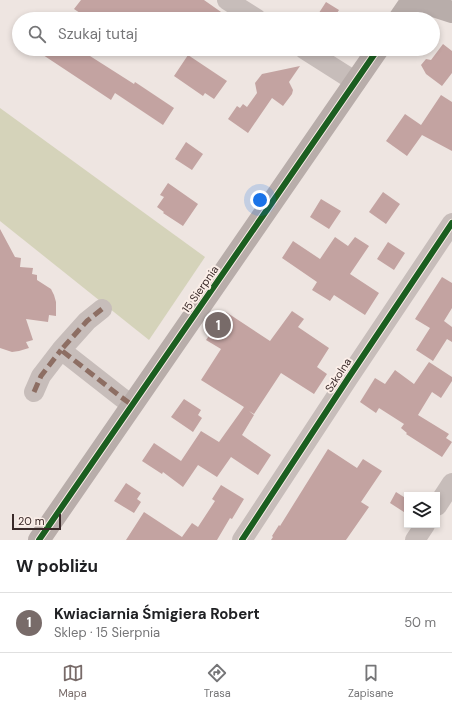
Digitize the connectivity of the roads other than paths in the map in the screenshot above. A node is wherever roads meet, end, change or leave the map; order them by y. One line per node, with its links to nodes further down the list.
1 (227, 0): 3 (street)
2 (414, 0): 4 (street); 5 (street)
3 (246, 12)
4 (405, 12)
5 (452, 12)
6 (315, 56): 8 (street)
7 (373, 56): 8 (street, 15 Sierpnia)
8 (356, 82): 13 (street, 15 Sierpnia)
9 (452, 224): 18 (street, Szkolna)
10 (102, 309): 11 (street)
11 (61, 350): 12 (street); 13 (street)
12 (34, 392)
13 (132, 405): 17 (street, 15 Sierpnia)
14 (452, 483): 15 (street)
15 (440, 501)
16 (423, 528): 19 (street)
17 (39, 540)
18 (242, 540)
19 (415, 540)

